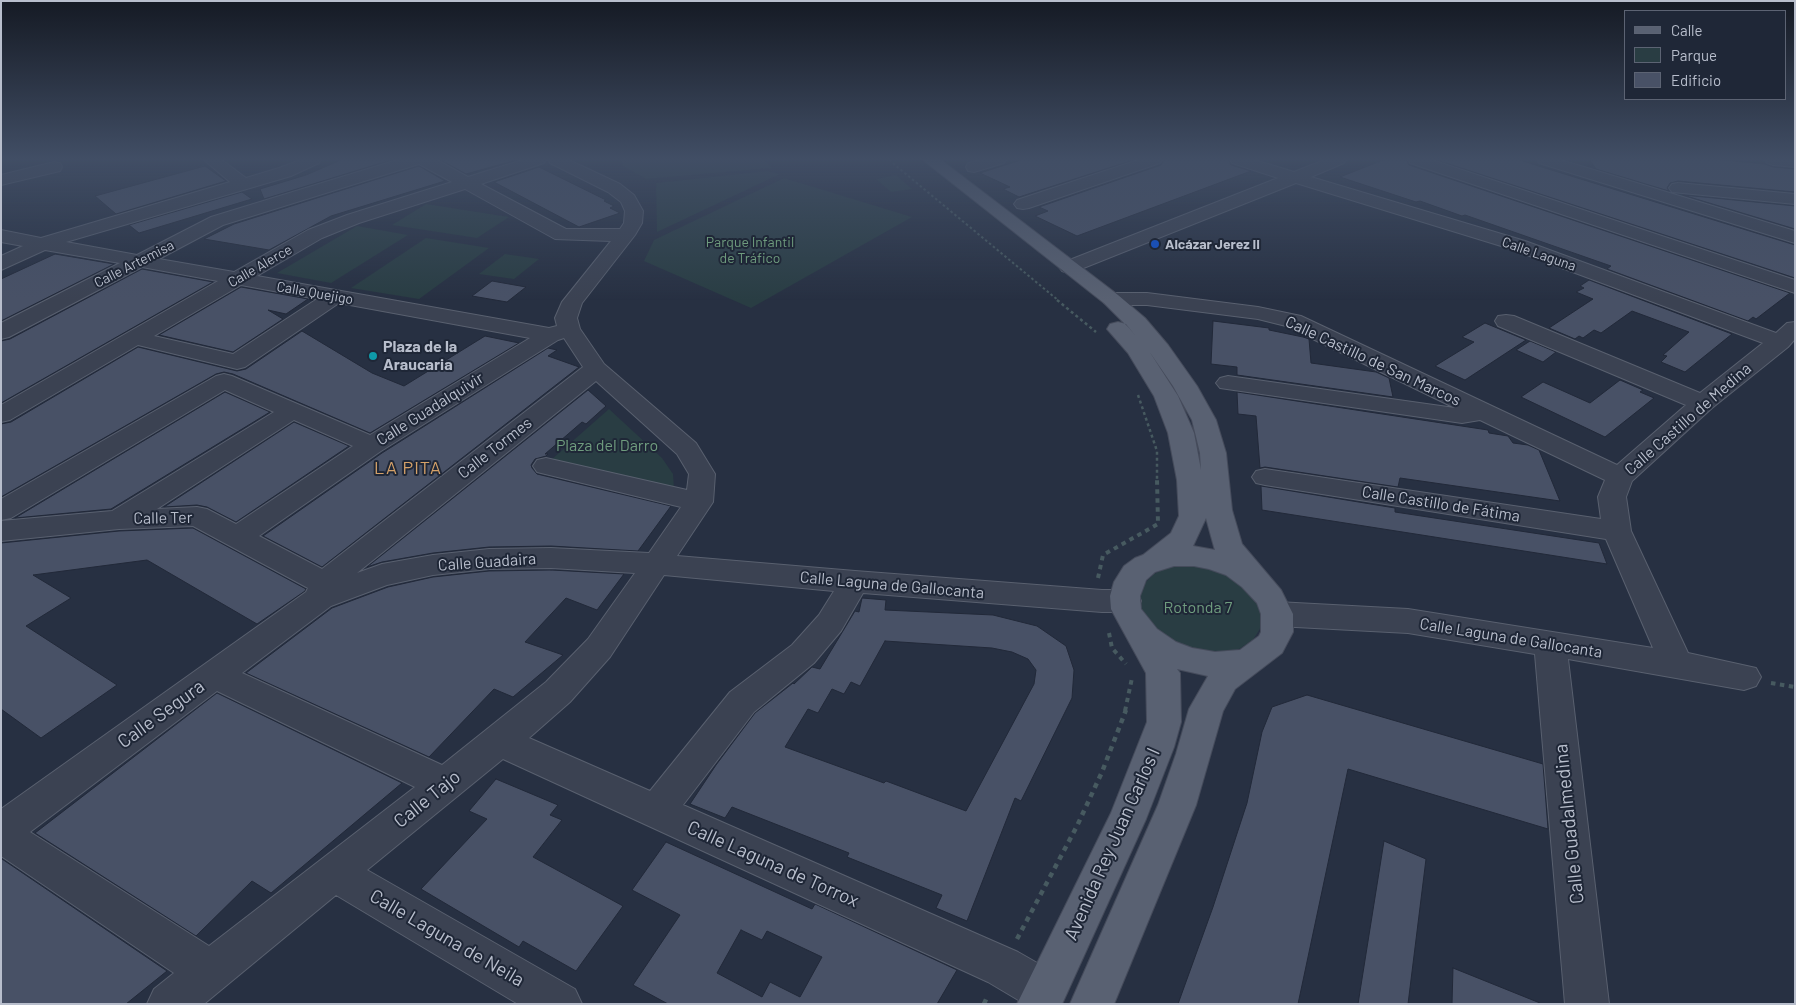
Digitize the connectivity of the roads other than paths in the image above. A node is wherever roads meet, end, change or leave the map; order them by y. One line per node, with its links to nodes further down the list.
1 (165, 207): 15 (street)
2 (261, 207): 16 (street, Calle Artemisa)
3 (395, 207): 19 (street, Calle Alerce)
4 (510, 207): 12 (street)
5 (632, 207): 12 (street)
6 (970, 207): 44 (main road)
7 (992, 207): 18 (main road)
8 (1220, 207): 18 (street)
9 (1393, 207): 26 (street, Calle Laguna)
10 (1556, 207): 20 (street)
11 (1699, 207): 14 (street)
12 (626, 235): 25 (street)
13 (1, 236): 15 (street, Calle Quejigo)
14 (1795, 236)
15 (44, 244): 16 (street, Calle Quejigo); 17 (street)
16 (140, 261): 19 (street, Calle Quejigo); 24 (street, Calle Artemisa)
17 (1, 264)
18 (1070, 267): 22 (main road)
19 (237, 279): 21 (street, Calle Quejigo); 27 (street, Calle Alerce)
20 (1795, 287)
21 (336, 296): 25 (street, Calle Quejigo); 27 (street)
22 (1111, 299): 32 (street, Calle Castillo de San Marcos); 46 (main road)
23 (1506, 321): 30 (street)
24 (1, 332)
25 (559, 332): 28 (street); 34 (street, Calle Guadalquivir)
26 (1787, 335): 30 (street, Calle Castillo de Medina)
27 (135, 338): 33 (street, Calle Alerce)
28 (596, 369): 38 (street); 48 (street, Calle Tormes)
29 (1228, 383): 32 (street)
30 (1703, 403): 37 (street, Calle Castillo de Medina)
31 (294, 410): 34 (street); 39 (street); 40 (street)
32 (1482, 412): 37 (street, Calle Castillo de San Marcos)
33 (1, 415)
34 (372, 445): 43 (street, Calle Guadalquivir)
35 (546, 466): 38 (street)
36 (1266, 477): 42 (street, Calle Castillo de Fátima)
37 (1620, 478): 42 (street, Calle Castillo de Medina)
38 (699, 502): 45 (street, Calle Tajo)
39 (1, 511)
40 (119, 520): 41 (street, Calle Ter); 43 (street, Calle Ter)
41 (1, 530)
42 (1617, 531): 53 (street, Calle Castillo de Medina)
43 (238, 536): 48 (street, Calle Ter)
44 (1155, 560): 46 (main road); 49 (main road)
45 (657, 566): 47 (street, Calle Laguna de Gallocanta); 48 (street, Calle Guadaira); 56 (street, Calle Tajo)
46 (1253, 579): 50 (main road)
47 (855, 582): 49 (street, Calle Laguna de Gallocanta); 58 (street)
48 (322, 590): 54 (street, Calle Segura)
49 (1121, 610): 52 (main road); 62 (main road, Avenida Rey Juan Carlos I)
50 (1277, 614): 51 (street, Calle Laguna de Gallocanta); 52 (main road)
51 (1550, 643): 53 (street, Calle Laguna de Gallocanta); 66 (street, Calle Guadalmedina)
52 (1245, 662): 65 (main road)
53 (1677, 664): 55 (street, Calle Laguna de Gallocanta)
54 (215, 675): 57 (street); 59 (street, Calle Segura)
55 (1744, 677)
56 (500, 741): 57 (street, Calle Tajo); 58 (street, Calle Laguna de Torrox)
57 (445, 784): 60 (street, Calle Tajo)
58 (656, 812): 62 (street, Calle Laguna de Torrox)
59 (1, 832): 61 (street)
60 (335, 873): 61 (street, Calle Tajo); 64 (street, Calle Laguna de Neila)
61 (210, 971): 63 (street, Calle Tajo)
62 (1042, 998)
63 (168, 1004)
64 (560, 1004)
65 (1092, 1004)
66 (1587, 1004)

